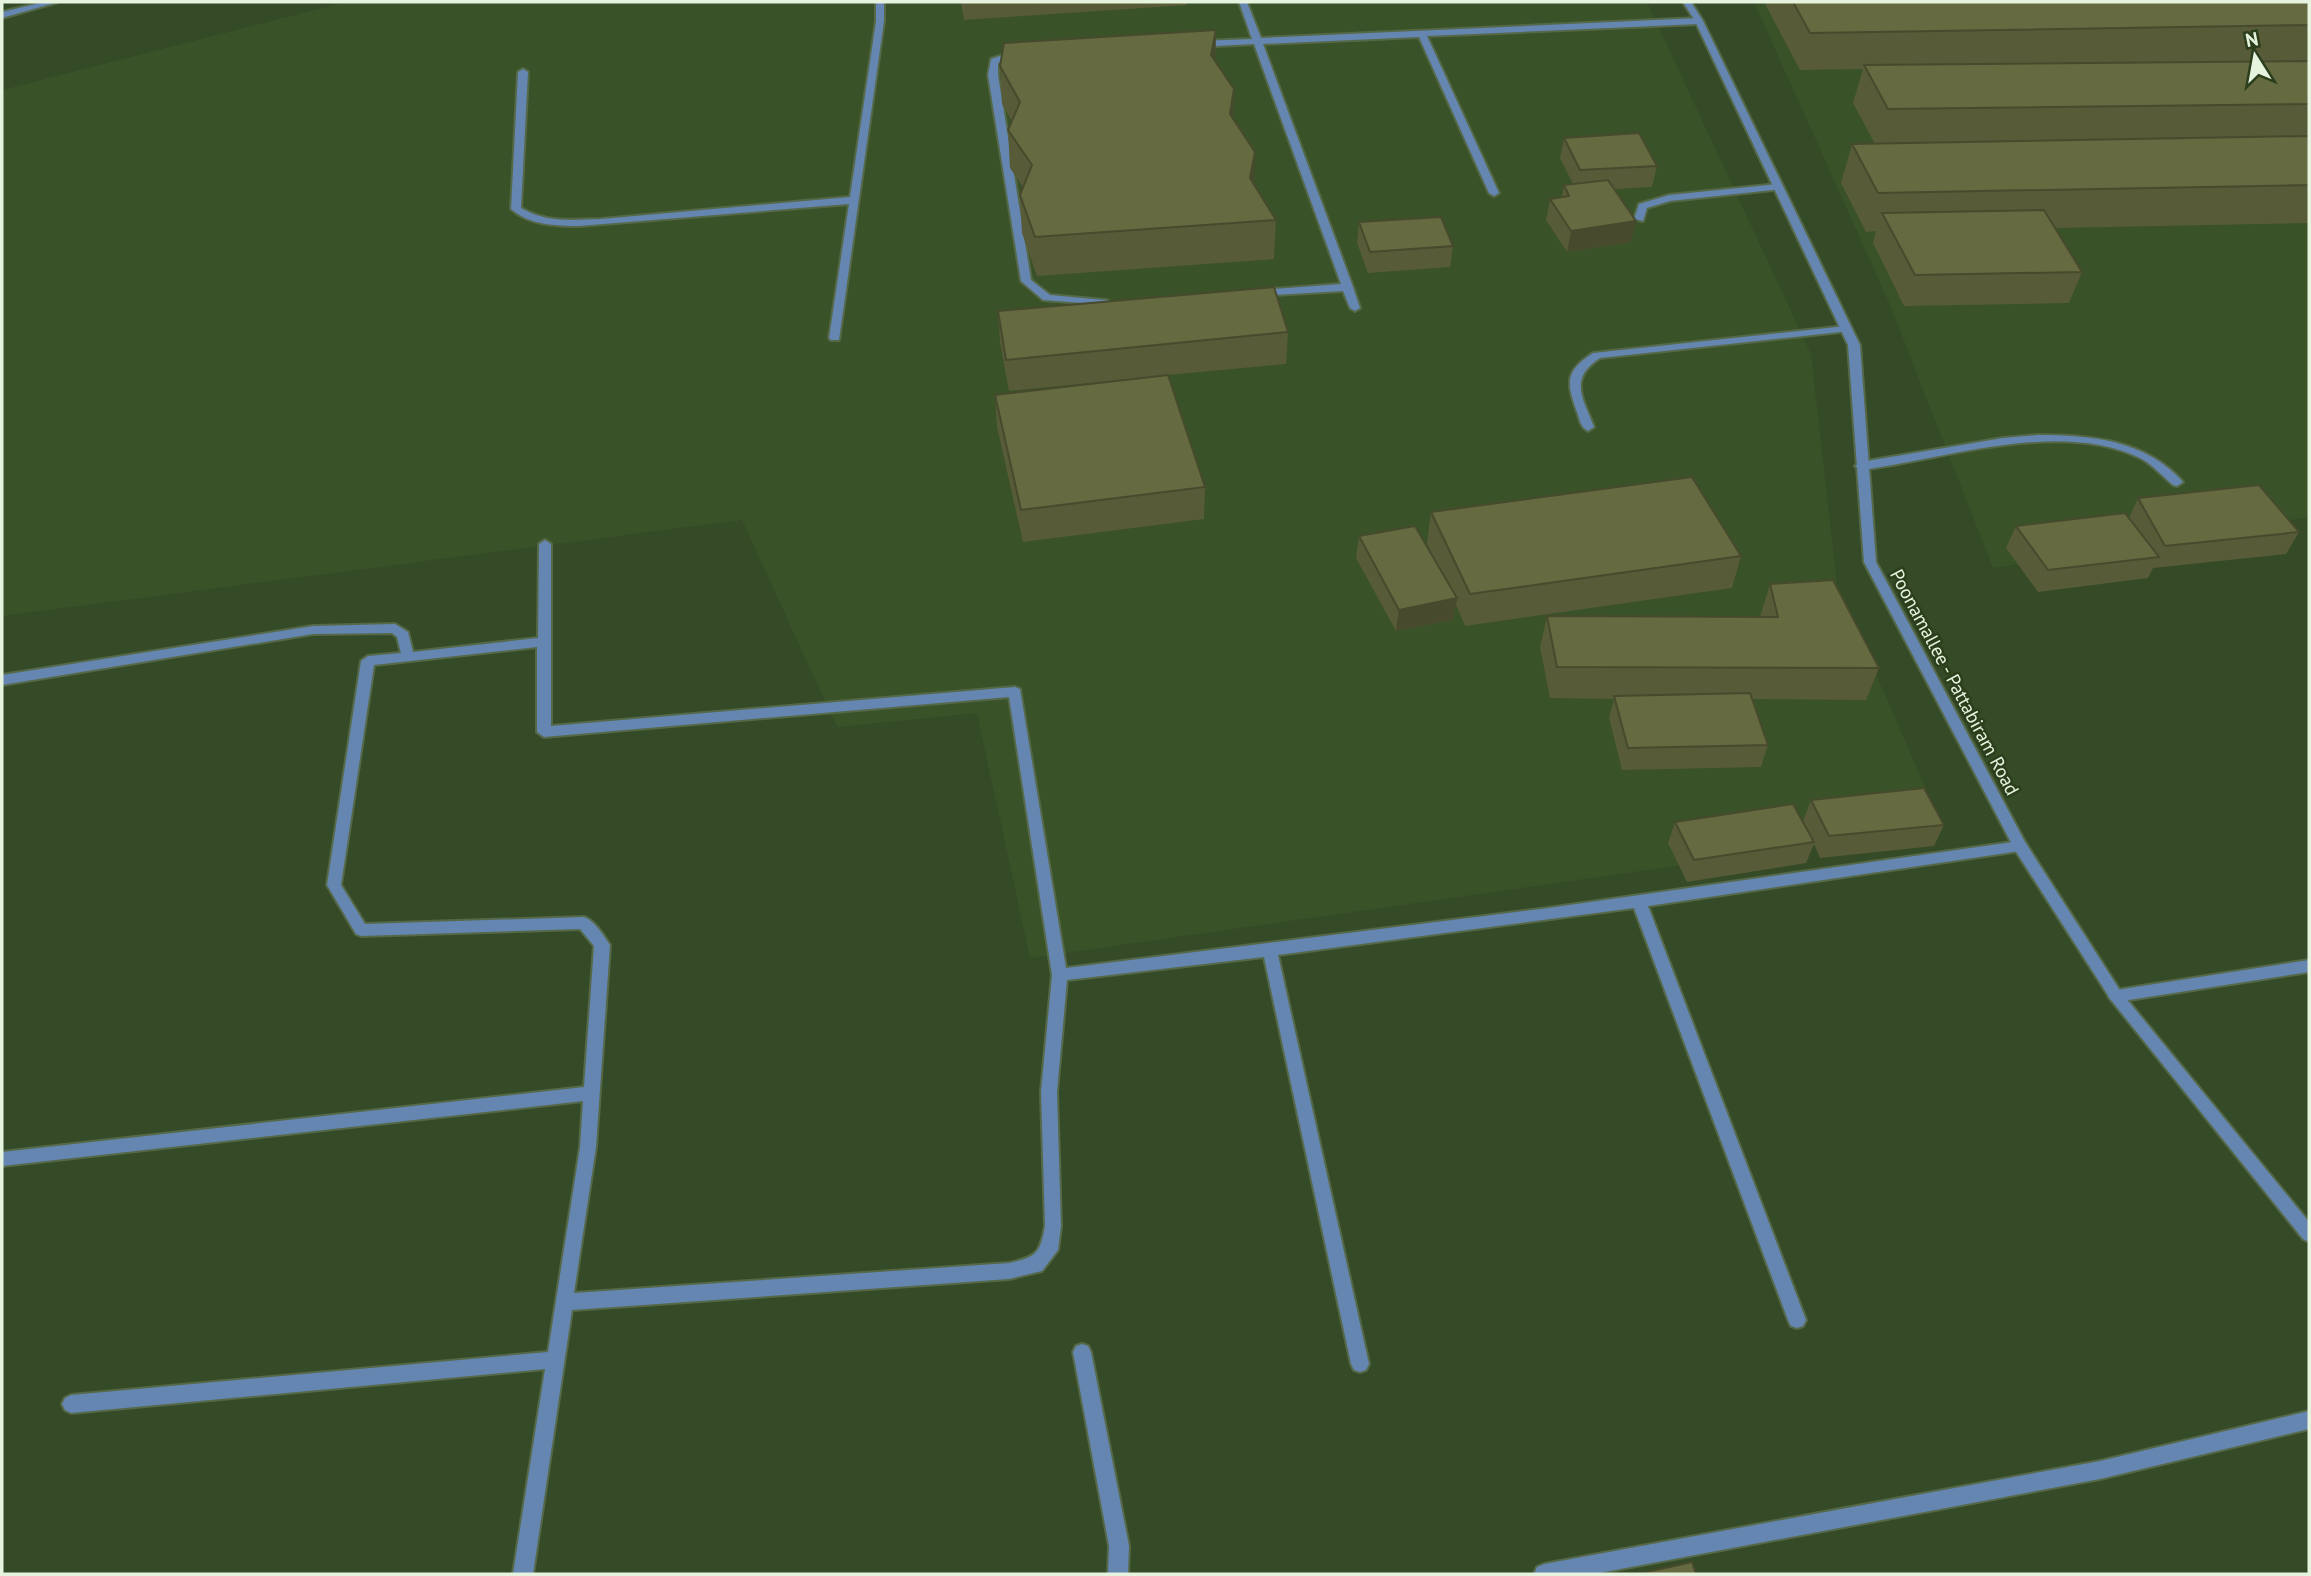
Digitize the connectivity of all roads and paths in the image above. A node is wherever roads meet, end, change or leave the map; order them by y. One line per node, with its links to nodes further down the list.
1 (54, 2): 5 (street)
2 (880, 2): 14 (street)
3 (1243, 2): 8 (street)
4 (1687, 2): 6 (street, Poonamallee - Pattabiram Road)
5 (2, 15)
6 (1699, 21): 7 (street); 12 (street, Poonamallee - Pattabiram Road)
7 (1422, 34): 8 (street); 13 (street)
8 (1257, 42): 9 (street); 16 (street)
9 (1187, 45)
10 (1034, 51): 18 (street)
11 (523, 72): 14 (street)
12 (1777, 187): 15 (street); 20 (street, Poonamallee - Pattabiram Road)
13 (1494, 193)
14 (855, 200): 21 (street)
15 (1639, 219)
16 (1348, 287): 17 (street); 19 (street)
17 (1241, 294)
18 (1122, 302)
19 (1355, 308)
20 (1846, 329): 22 (street); 23 (street, Poonamallee - Pattabiram Road)
21 (835, 338)
22 (1588, 427)
23 (1861, 466): 24 (street); 29 (street, Poonamallee - Pattabiram Road)
24 (2177, 482)
25 (545, 544): 26 (street)
26 (544, 642): 27 (street); 33 (street)
27 (408, 657): 28 (street); 35 (street)
28 (2, 680)
29 (2020, 846): 30 (street); 34 (street, Poonamallee - Pattabiram Road)
30 (1640, 903): 31 (street); 39 (street)
31 (1270, 952): 33 (street); 42 (street)
32 (2309, 966): 34 (street)
33 (1060, 974): 38 (street)
34 (2116, 996): 37 (street, Poonamallee - Pattabiram Road)
35 (591, 1093): 36 (street); 38 (street)
36 (2, 1159)
37 (2309, 1234)
38 (565, 1302): 41 (street)
39 (1797, 1320)
40 (1082, 1352): 46 (street)
41 (556, 1360): 43 (street); 45 (street)
42 (1360, 1364)
43 (71, 1404)
44 (2309, 1420): 47 (street)
45 (523, 1574)
46 (1118, 1574)
47 (1544, 1574)

